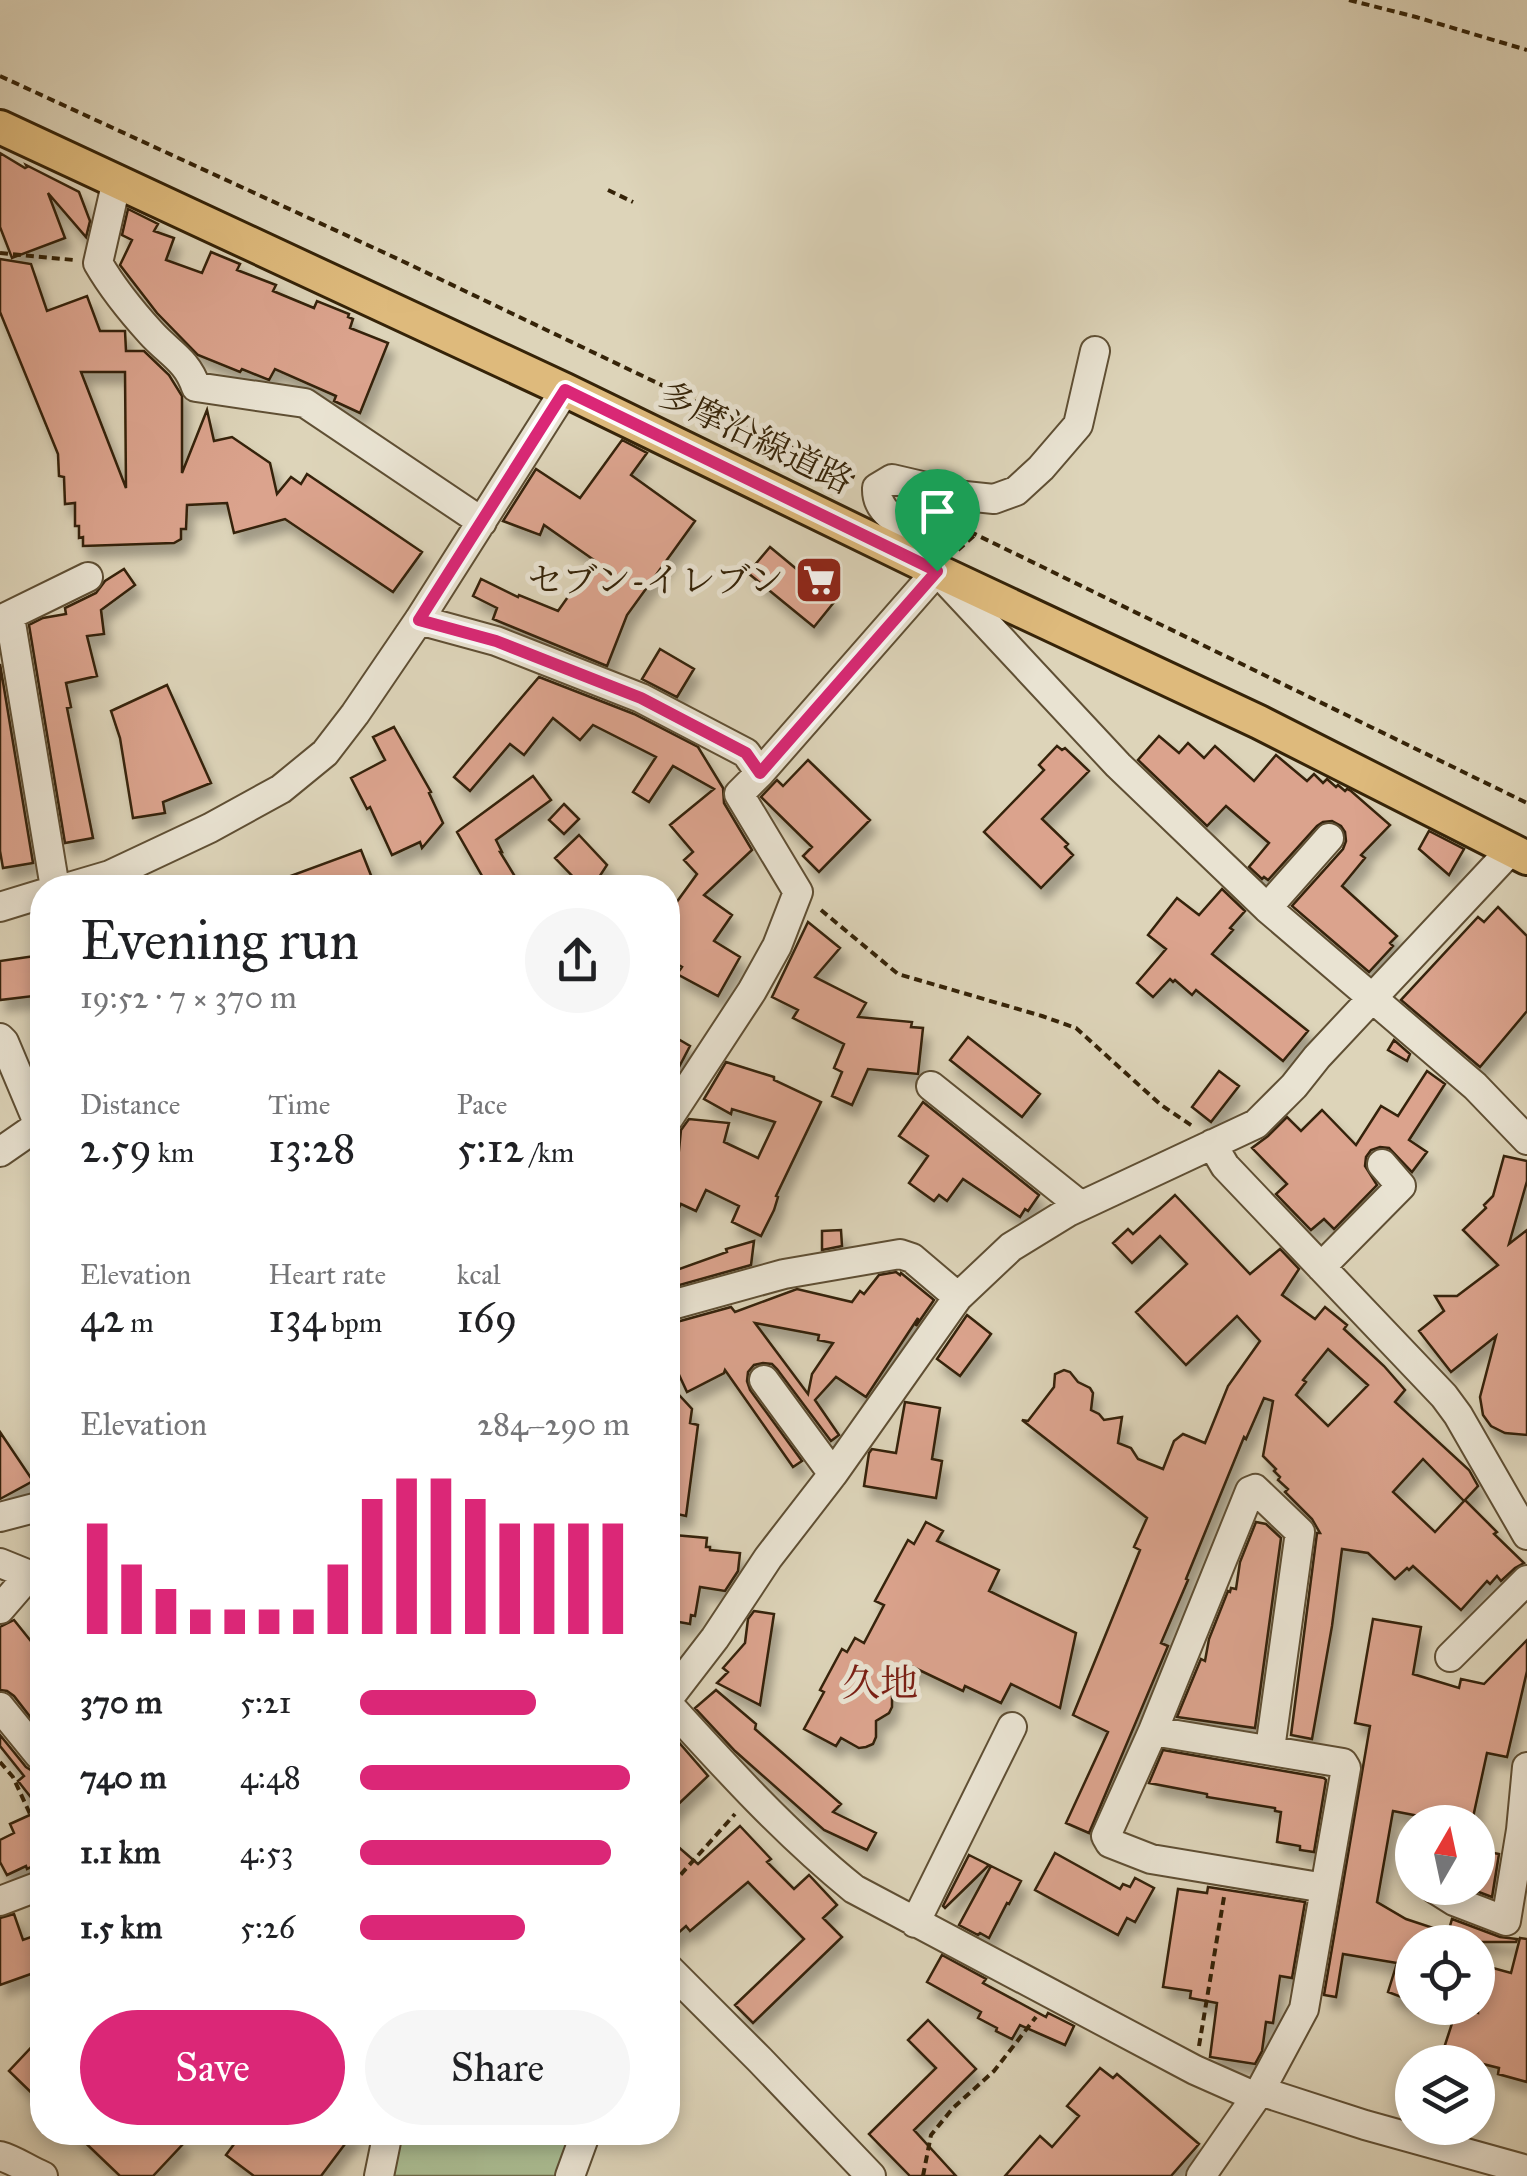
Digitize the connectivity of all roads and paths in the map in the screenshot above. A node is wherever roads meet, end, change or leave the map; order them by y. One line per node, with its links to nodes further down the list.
1 (1348, 0): 2 (path)
2 (1527, 50)
3 (0, 76): 12 (path)
4 (0, 127): 5 (main road, 多摩沿線道路)
5 (117, 180): 9 (street); 11 (main road, 多摩沿線道路)
6 (608, 190): 7 (path)
7 (633, 202)
8 (0, 253): 9 (path)
9 (98, 263): 14 (street)
10 (1095, 351): 12 (street)
11 (565, 390): 14 (street); 15 (main road, 多摩沿線道路)
12 (877, 488): 15 (street)
13 (941, 518): 20 (path)
14 (482, 522): 18 (street)
15 (937, 571): 19 (street); 22 (main road, 多摩沿線道路); 28 (street)
16 (88, 577): 17 (street)
17 (5, 619): 23 (street)
18 (419, 620): 19 (street); 24 (street)
19 (760, 773): 25 (street)
20 (1527, 804)
21 (1329, 838): 28 (street)
22 (1519, 854): 29 (street)
23 (52, 875)
24 (110, 875)
25 (798, 892): 32 (street); 36 (path)
26 (30, 898): 27 (street)
27 (0, 907)
28 (1267, 908): 29 (street)
29 (1373, 998): 35 (street); 36 (street)
30 (0, 1038): 33 (street)
31 (931, 1086): 39 (street)
32 (680, 1101)
33 (30, 1102)
34 (30, 1134): 37 (street)
35 (1527, 1140)
36 (1212, 1144): 39 (street); 40 (street)
37 (0, 1152)
38 (1382, 1164): 40 (street)
39 (1081, 1206): 41 (street)
40 (1321, 1267): 47 (street)
41 (958, 1297): 42 (street); 44 (street)
42 (680, 1303)
43 (764, 1380): 44 (street)
44 (832, 1474): 54 (street)
45 (30, 1509): 46 (street)
46 (0, 1517)
47 (1527, 1535)
48 (0, 1564): 50 (street)
49 (1527, 1580): 53 (street)
50 (30, 1582)
51 (30, 1584): 52 (street)
52 (0, 1609)
53 (1450, 1656)
54 (680, 1686)
55 (0, 1708): 59 (street)
56 (680, 1715): 63 (street)
57 (1012, 1727): 72 (street)
58 (1153, 1730): 60 (street); 60 (street); 66 (street)
59 (30, 1744)
60 (1270, 1750): 68 (street)
61 (0, 1762): 64 (path)
62 (1527, 1768): 65 (street)
63 (752, 1795): 67 (path); 72 (street)
64 (30, 1815)
65 (1524, 1831): 71 (street)
66 (1228, 1872): 68 (street); 75 (path)
67 (680, 1875)
68 (1325, 1888): 76 (street)
69 (30, 1890): 70 (street)
70 (0, 1901)
71 (1464, 1905)
72 (915, 1922): 74 (street)
73 (680, 1980): 83 (street)
74 (1054, 1993): 75 (street); 84 (path)
75 (1194, 2070): 76 (street)
76 (1258, 2094): 79 (street); 85 (street)
77 (385, 2145): 81 (street)
78 (581, 2145): 82 (street)
79 (1464, 2165): 80 (street)
80 (1527, 2170)
81 (379, 2176)
82 (570, 2176)
83 (871, 2176)
84 (923, 2176)
85 (1201, 2176)

